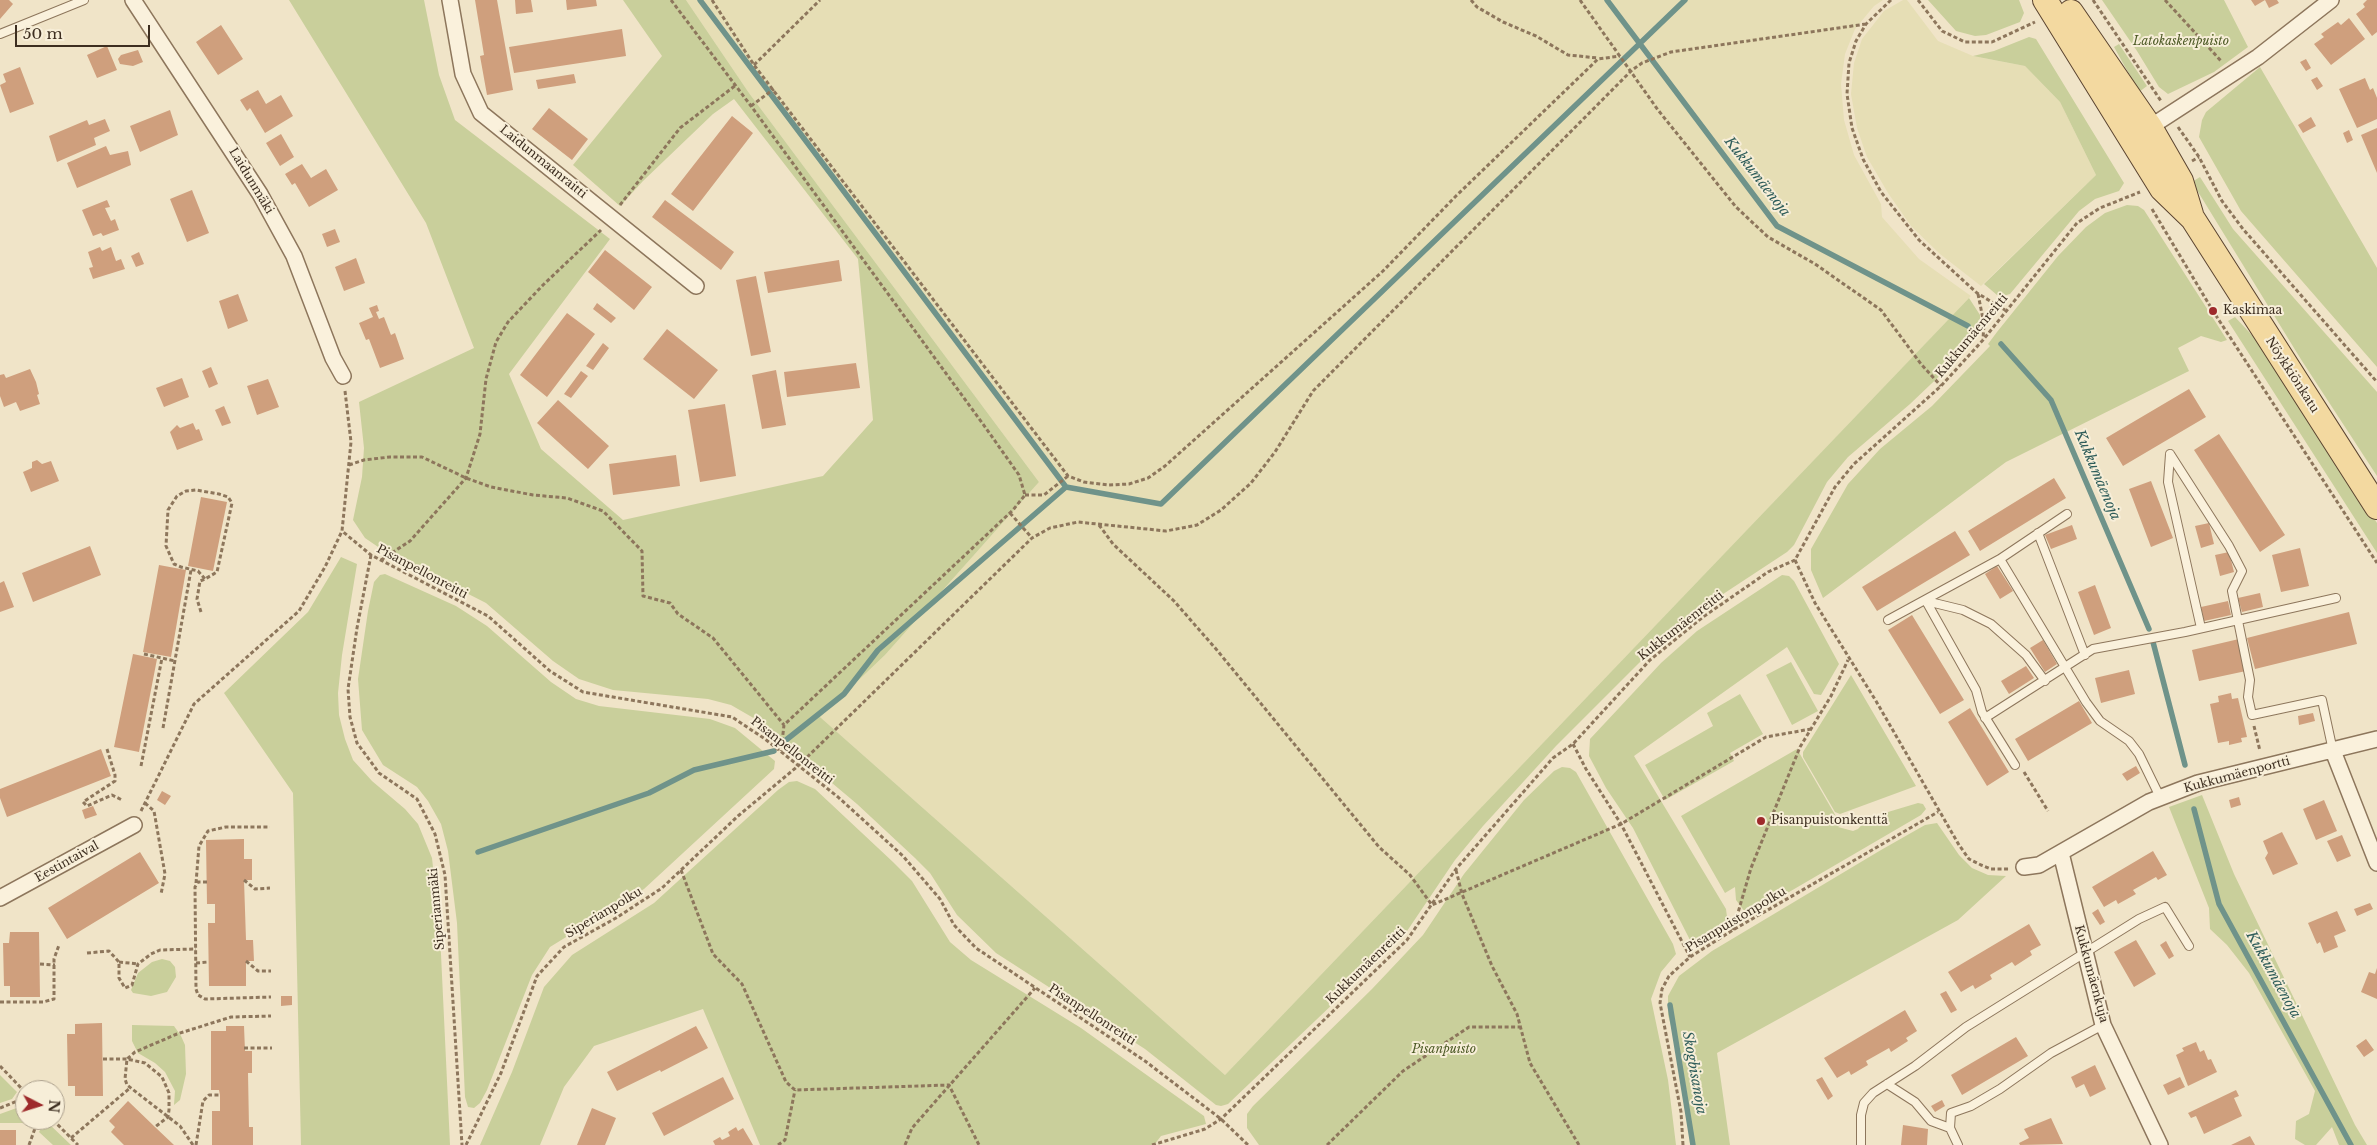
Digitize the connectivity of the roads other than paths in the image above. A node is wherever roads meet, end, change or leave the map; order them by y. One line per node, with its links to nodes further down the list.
1 (84, 0): 7 (lane)
2 (133, 0): 10 (street, Laidunmäki)
3 (450, 0): 9 (street, Laidunmaanraitti)
4 (2062, 0): 8 (main road, Nöykkiönkatu)
5 (2331, 0): 8 (street)
6 (2040, 7): 8 (main road, Nöykkiönkatu)
7 (0, 34)
8 (2150, 127): 11 (main road, Nöykkiönkatu)
9 (696, 286)
10 (343, 376)
11 (2377, 507)
12 (2067, 514): 13 (lane)
13 (2038, 533): 14 (lane); 20 (lane)
14 (2000, 558): 16 (lane); 21 (lane)
15 (2336, 598): 18 (lane)
16 (1926, 601): 17 (lane); 22 (lane); 23 (lane)
17 (1888, 620)
18 (2237, 620): 19 (lane); 19 (lane); 25 (lane)
19 (2201, 628): 20 (lane)
20 (2085, 655): 21 (lane)
21 (2066, 668): 22 (lane); 27 (lane)
22 (2045, 681): 23 (lane)
23 (1985, 718): 26 (lane)
24 (2377, 739): 25 (street, Kukkumäenportti)
25 (2333, 751): 27 (street, Kukkumäenportti); 30 (street)
26 (2015, 765)
27 (2160, 797): 29 (street, Kukkumäenportti)
28 (134, 825): 32 (street, Eestintaival)
29 (2061, 853): 31 (street, Kukkumäenportti); 34 (street, Kukkumäenkuja)
30 (2377, 863)
31 (2024, 867)
32 (0, 898)
33 (2189, 946): 34 (lane)
34 (2084, 955): 35 (street, Kukkumäenkuja); 36 (lane)
35 (2103, 1025): 37 (lane); 40 (street, Kukkumäenkuja)
36 (1887, 1084): 37 (lane); 38 (lane)
37 (1950, 1128): 39 (lane)
38 (1861, 1145)
39 (1958, 1145)
40 (2160, 1145)

